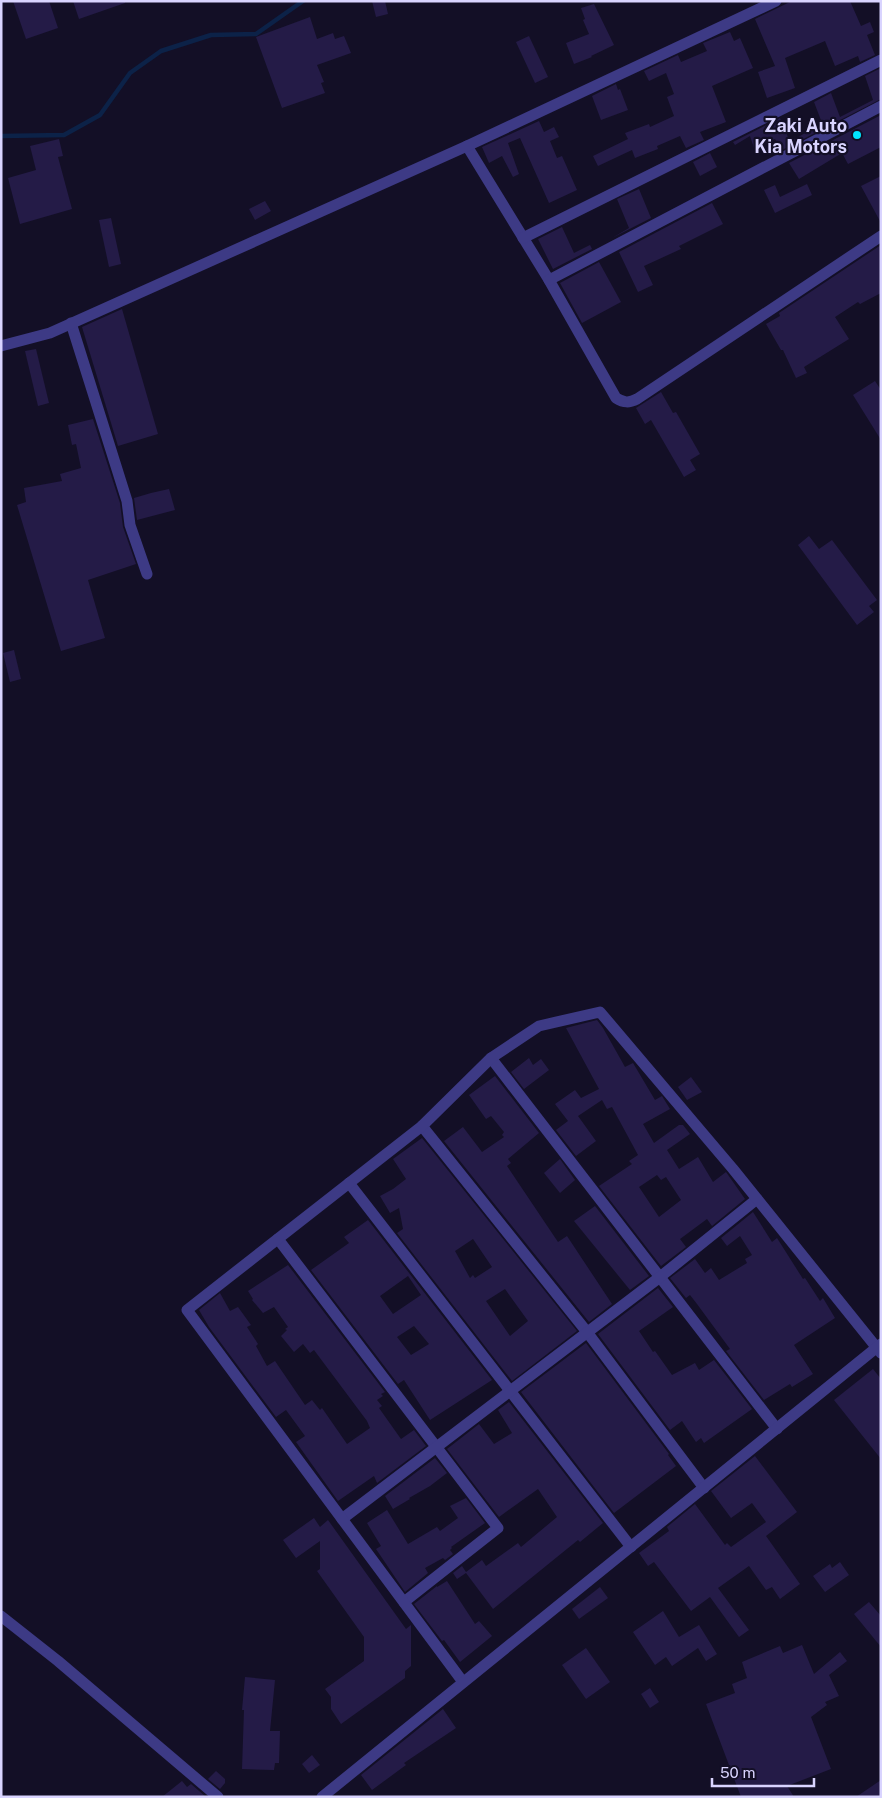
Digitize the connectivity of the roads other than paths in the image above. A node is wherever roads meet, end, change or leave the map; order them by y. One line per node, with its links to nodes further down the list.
1 (776, 1): 4 (street)
2 (881, 60): 6 (street)
3 (881, 106): 7 (street)
4 (467, 146): 6 (street); 8 (street)
5 (881, 236): 7 (street)
6 (523, 238): 7 (street)
7 (549, 280)
8 (72, 323): 9 (street); 10 (street)
9 (1, 346)
10 (147, 574)
11 (491, 1058): 12 (street); 14 (street); 16 (street)
12 (422, 1126): 13 (street); 17 (street)
13 (349, 1183): 15 (street); 19 (street)
14 (757, 1199): 16 (street); 18 (street)
15 (278, 1239): 21 (street); 23 (street)
16 (660, 1277): 17 (street); 20 (street)
17 (587, 1332): 19 (street); 22 (street)
18 (879, 1348): 20 (street)
19 (510, 1391): 21 (street); 24 (street)
20 (777, 1429): 22 (street)
21 (437, 1447): 23 (street); 25 (street)
22 (704, 1488): 24 (street)
23 (342, 1519): 25 (street)
24 (631, 1547): 27 (street)
25 (404, 1602): 27 (street)
26 (1, 1616): 28 (street)
27 (463, 1682): 29 (street)
28 (218, 1797)
29 (322, 1797)

